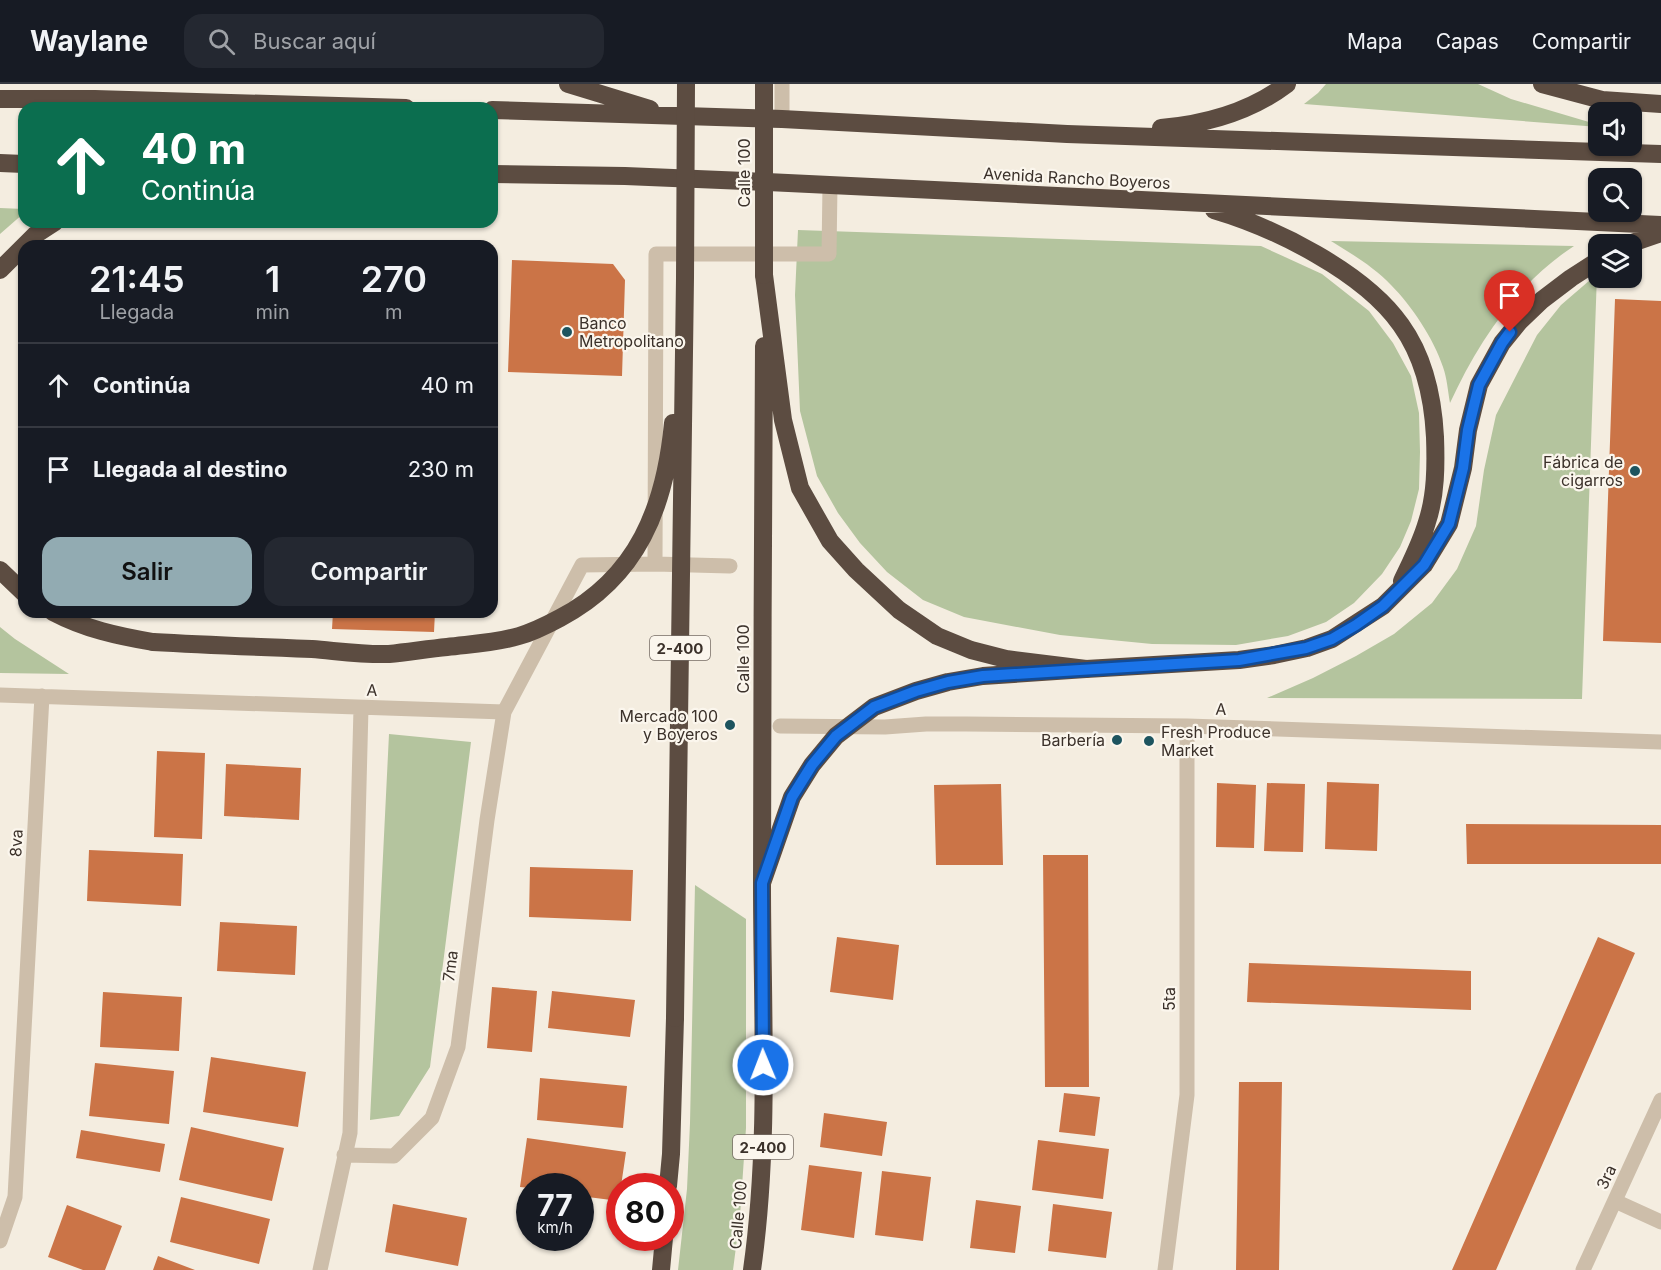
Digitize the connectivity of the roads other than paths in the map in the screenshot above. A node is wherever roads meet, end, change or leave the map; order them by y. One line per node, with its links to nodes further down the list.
1 (568, 84): 11 (highway)
2 (686, 84): 29 (highway, 2-400, bridge)
3 (764, 84): 28 (highway, Calle 100 / 2-400, bridge)
4 (782, 84): 12 (street)
5 (1287, 84): 13 (highway)
6 (1542, 84): 9 (highway)
7 (0, 99): 8 (highway)
8 (199, 102)
9 (1661, 104)
10 (498, 110): 11 (highway)
11 (672, 115): 12 (highway)
12 (782, 119): 13 (highway)
13 (1067, 134): 14 (highway)
14 (1661, 154)
15 (0, 163): 16 (highway)
16 (18, 164)
17 (498, 174): 18 (highway, Avenida Rancho Boyeros)
18 (830, 185): 19 (highway, Avenida Rancho Boyeros); 30 (street)
19 (1141, 200): 20 (highway, Avenida Rancho Boyeros); 34 (highway)
20 (1661, 225)
21 (46, 228): 23 (highway)
22 (1661, 233): 24 (highway)
23 (31, 240)
24 (1642, 240)
25 (18, 253): 27 (highway)
26 (1588, 267): 34 (highway)
27 (0, 270)
28 (764, 275): 36 (highway, bridge); 44 (highway, Calle 100 / 2-400, bridge)
29 (685, 278): 35 (highway, bridge); 47 (highway, 2-400, bridge)
30 (655, 564): 31 (street); 40 (street)
31 (730, 566)
32 (0, 570): 33 (highway)
33 (18, 587)
34 (1396, 594): 36 (highway)
35 (64, 618)
36 (1086, 669): 44 (highway, bridge)
37 (0, 695): 38 (street, A)
38 (42, 696): 39 (street, A); 50 (street, 8va)
39 (361, 708): 40 (street, A); 46 (street)
40 (504, 712): 46 (street, 7ma)
41 (780, 726): 42 (street, A)
42 (1187, 726): 43 (street, A); 55 (street, 5ta)
43 (1661, 742)
44 (762, 883): 54 (highway, Calle 100 / 2-400)
45 (1661, 1100): 48 (street, 3ra)
46 (344, 1155): 52 (street)
47 (669, 1173)
48 (1615, 1201): 49 (street); 56 (street, 3ra)
49 (1661, 1222)
50 (0, 1241)
51 (663, 1251): 53 (highway)
52 (320, 1270)
53 (661, 1270)
54 (752, 1270)
55 (1165, 1270)
56 (1583, 1270)

